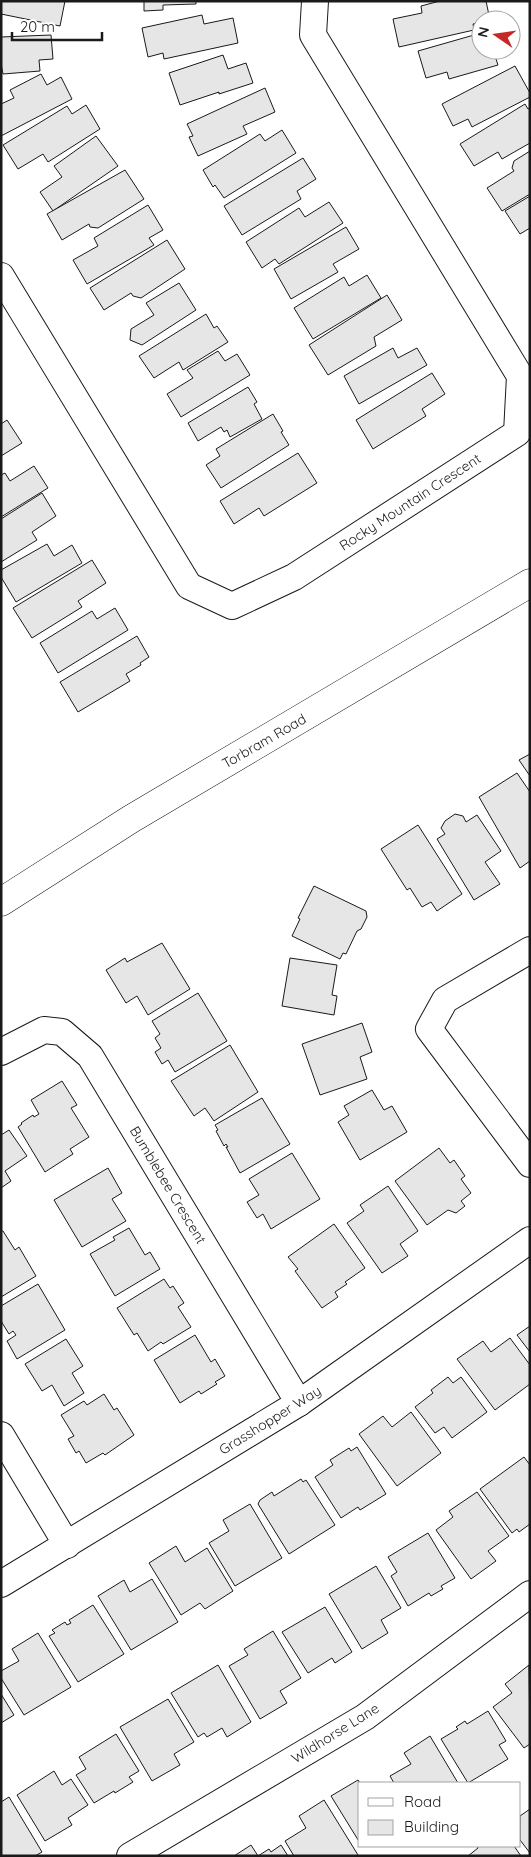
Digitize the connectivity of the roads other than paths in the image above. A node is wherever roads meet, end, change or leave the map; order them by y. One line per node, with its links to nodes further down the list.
1 (315, 1): 2 (street, Rocky Mountain Crescent)
2 (1, 276)
3 (530, 583): 4 (main road, Torbram Road)
4 (1, 902)
5 (530, 950): 7 (street)
6 (1, 1052): 9 (street, Bumblebee Crescent)
7 (530, 1164)
8 (530, 1240): 9 (street, Grasshopper Way)
9 (300, 1403): 11 (street, Grasshopper Way)
10 (1, 1435): 11 (street)
11 (67, 1545): 12 (street, Grasshopper Way)
12 (1, 1584)
13 (530, 1594): 14 (street, Wildhorse Lane)
14 (130, 1856)

